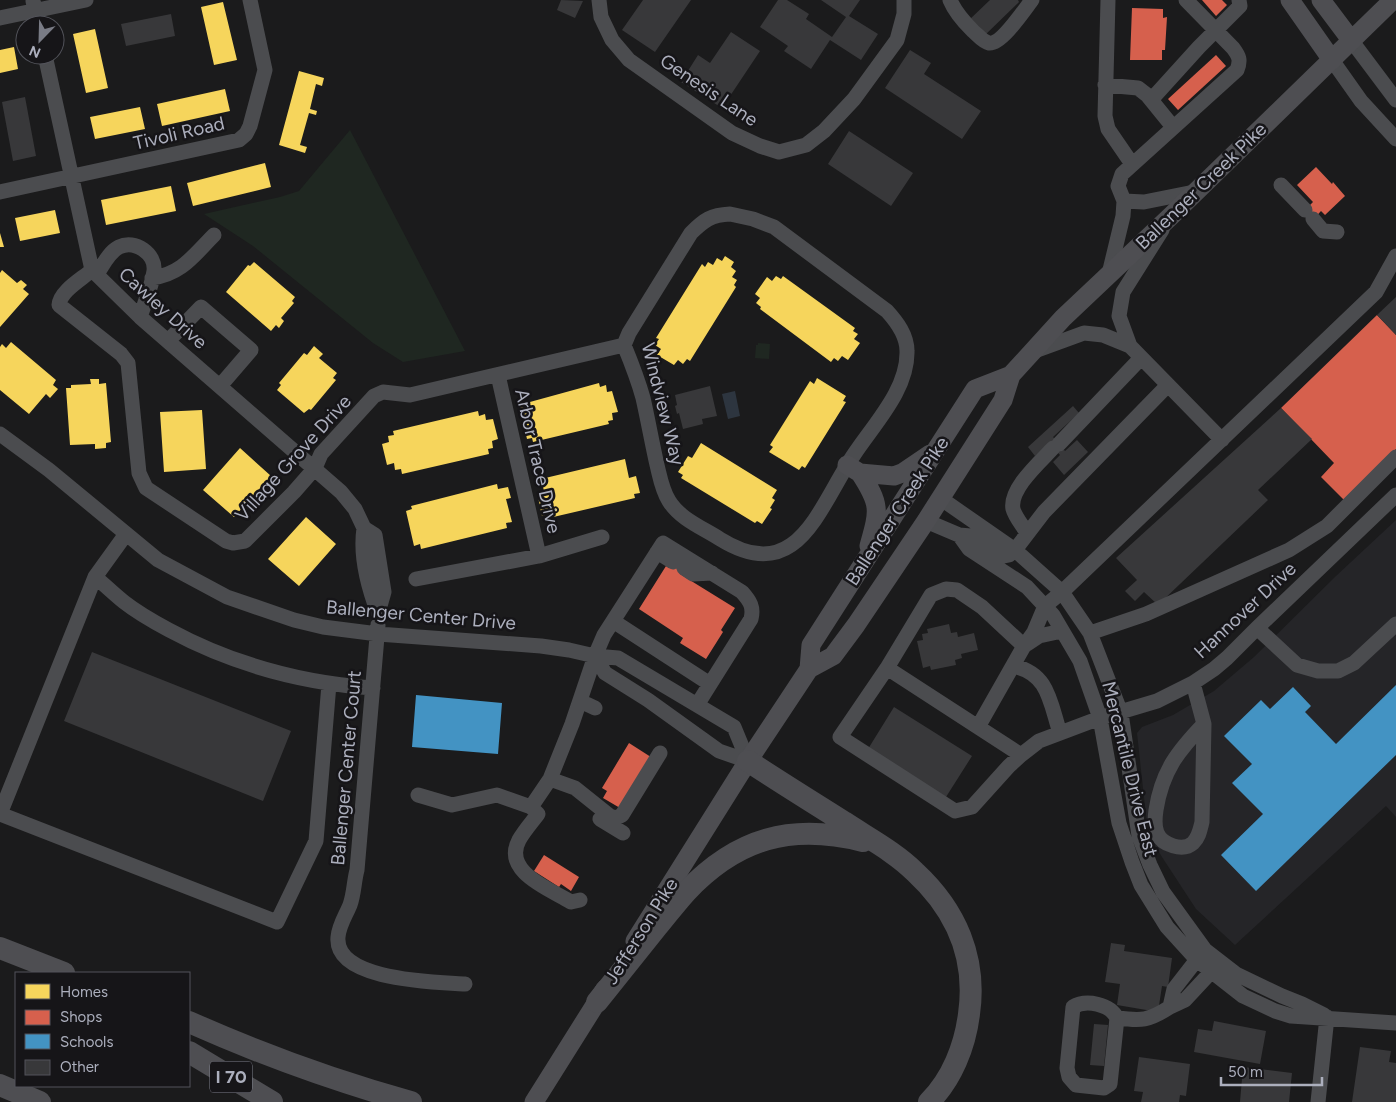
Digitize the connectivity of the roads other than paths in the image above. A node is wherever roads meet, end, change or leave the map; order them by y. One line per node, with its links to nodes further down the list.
1 (86, 0): 13 (street)
2 (250, 0): 25 (street, Tivoli Road)
3 (599, 0): 4 (street, Genesis Lane)
4 (904, 0)
5 (950, 0): 6 (street)
6 (1032, 0)
7 (1108, 0): 19 (street)
8 (1186, 0): 15 (street)
9 (1239, 0): 15 (street)
10 (1290, 0): 17 (main road)
11 (1320, 0): 16 (main road)
12 (1393, 0): 16 (main road, Ballenger Creek Pike)
13 (36, 12): 14 (street)
14 (0, 18)
15 (1216, 30): 20 (street); 22 (street)
16 (1351, 40): 17 (main road, Ballenger Creek Pike); 21 (street)
17 (1332, 60): 23 (street); 28 (main road, Ballenger Creek Pike)
18 (47, 65): 25 (street, Cawley Drive)
19 (1105, 85): 20 (street); 24 (street)
20 (1151, 100): 22 (street)
21 (1396, 100)
22 (1173, 127): 24 (street)
23 (1396, 139)
24 (1132, 164): 29 (street)
25 (73, 177): 27 (street, Tivoli Road); 34 (street, Cawley Drive)
26 (1281, 185): 31 (street)
27 (0, 192)
28 (1194, 192): 29 (street); 30 (main road, Ballenger Creek Pike)
29 (1124, 200): 35 (street)
30 (1172, 215): 35 (main road, Ballenger Creek Pike); 40 (street)
31 (1337, 232)
32 (214, 235): 36 (street)
33 (1396, 256): 48 (street)
34 (95, 272): 36 (street); 37 (street, Cawley Drive); 51 (street, Village Grove Drive)
35 (1109, 274): 41 (main road, Ballenger Creek Pike)
36 (152, 278): 37 (street)
37 (140, 316): 38 (street, Cawley Drive)
38 (168, 341): 45 (street, Cawley Drive); 45 (street)
39 (624, 345): 43 (street, Village Grove Drive); 52 (street, Windview Way); 52 (street, Windview Way)
40 (1130, 346): 41 (street); 42 (street)
41 (1031, 353): 44 (main road, Ballenger Creek Pike)
42 (1142, 358): 46 (street); 56 (street)
43 (498, 375): 51 (street, Village Grove Drive); 62 (street, Arbor Trace Drive)
44 (1011, 375): 49 (main road, Ballenger Creek Pike); 54 (main road, Ballenger Creek Pike)
45 (220, 386): 51 (street, Cawley Drive)
46 (1168, 386): 48 (street); 56 (street)
47 (0, 434): 57 (street, Ballenger Center Drive)
48 (1222, 440): 67 (street)
49 (935, 451): 52 (main road); 63 (main road, Ballenger Creek Pike)
50 (1396, 457): 73 (street)
51 (315, 468): 74 (street, Cawley Drive)
52 (854, 469): 63 (main road)
53 (1396, 495): 71 (street, Hannover Drive)
54 (940, 498): 55 (main road, Ballenger Creek Pike); 60 (street, Mercantile Drive East)
55 (926, 521): 58 (street, Mercantile Drive East); 79 (main road, Ballenger Creek Pike)
56 (1027, 533): 60 (street)
57 (126, 534): 65 (street); 74 (street, Ballenger Center Drive)
58 (959, 535): 60 (street, Mercantile Drive East); 68 (street, Mercantile Drive East)
59 (602, 537): 62 (street, Arbor Trace Drive)
60 (1015, 550): 67 (street, Mercantile Drive East)
61 (657, 552): 64 (street); 64 (street); 69 (street)
62 (539, 556): 66 (street, Arbor Trace Drive)
63 (866, 559): 79 (main road, Ballenger Creek Pike)
64 (712, 573): 82 (street)
65 (95, 577): 81 (street); 81 (street)
66 (416, 579)
67 (1062, 592): 68 (street); 73 (street, Mercantile Drive East)
68 (1045, 606): 72 (street, Mercantile Drive East); 75 (street)
69 (613, 621): 76 (street); 82 (street)
70 (1396, 624): 71 (street)
71 (1257, 628): 80 (street, Hannover Drive)
72 (1062, 631): 75 (street); 88 (street, Mercantile Drive East)
73 (1090, 633): 87 (street, Mercantile Drive East)
74 (378, 634): 76 (street, Ballenger Center Drive); 83 (street, Ballenger Center Court)
75 (1024, 646): 77 (street); 78 (street)
76 (595, 656): 84 (street); 85 (street, Ballenger Center Drive); 94 (street)
77 (1013, 666): 90 (street); 91 (street)
78 (888, 668): 90 (street); 93 (street, Hannover Drive)
79 (809, 669): 94 (main road, Ballenger Creek Pike)
80 (1193, 683): 87 (street, Hannover Drive); 89 (street)
81 (328, 684): 83 (street)
82 (710, 684): 85 (street)
83 (374, 688): 108 (street, Ballenger Center Court)
84 (580, 701): 86 (street); 95 (street)
85 (697, 705): 94 (street, Ballenger Center Drive)
86 (595, 708)
87 (1121, 713): 88 (street, Hannover Drive); 103 (street, Mercantile Drive East)
88 (1100, 718): 91 (street, Hannover Drive); 103 (street, Mercantile Drive East)
89 (1204, 724): 89 (street)
90 (978, 727): 93 (street)
91 (1060, 733): 93 (street, Hannover Drive)
92 (660, 752): 96 (street)
93 (1021, 755)
94 (748, 761): 100 (highway); 109 (main road, Jefferson Pike)
95 (550, 779): 96 (street); 98 (street)
96 (575, 788): 99 (street)
97 (418, 795): 98 (street)
98 (531, 807): 101 (street)
99 (623, 832)
100 (879, 845): 109 (highway); 121 (highway)
101 (580, 900)
102 (0, 948): 107 (highway)
103 (1201, 955): 105 (street, Mercantile Drive East); 110 (street)
104 (0, 956): 106 (highway)
105 (1215, 966): 110 (street); 111 (street, Mercantile Drive East)
106 (33, 972)
107 (61, 972)
108 (465, 984)
109 (597, 1002): 120 (main road, Jefferson Pike)
110 (1170, 1007): 112 (street)
111 (1327, 1017): 114 (street, Mercantile Drive East); 122 (street)
112 (1117, 1018): 112 (street)
113 (190, 1022): 119 (highway)
114 (1396, 1023)
115 (190, 1053): 118 (highway, I 70)
116 (0, 1085): 117 (highway)
117 (40, 1102)
118 (272, 1102)
119 (411, 1102)
120 (534, 1102)
121 (929, 1102)
122 (1318, 1102)

